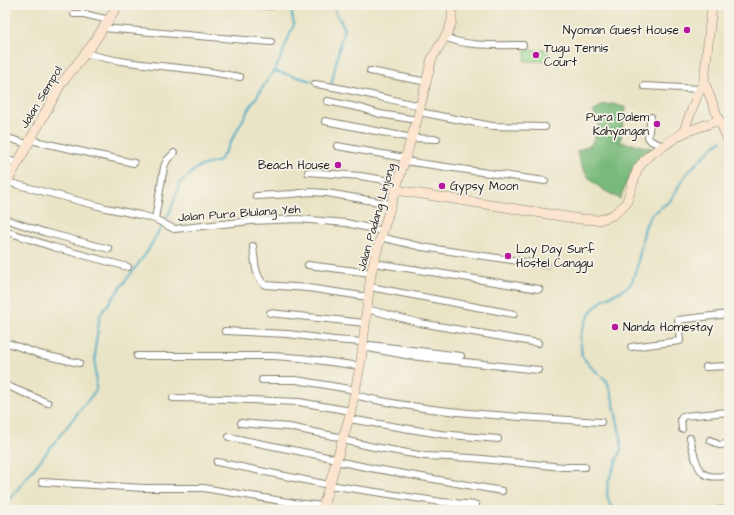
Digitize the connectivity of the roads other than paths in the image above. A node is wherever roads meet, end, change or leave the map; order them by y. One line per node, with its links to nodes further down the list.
1 (118, 5): 7 (street, Jalan Sempol)
2 (254, 5): 5 (street)
3 (452, 5): 9 (street, Jalan Padang Linjong)
4 (712, 5): 17 (street)
5 (272, 6)
6 (74, 14): 7 (street)
7 (109, 20): 8 (street, Jalan Sempol)
8 (103, 28): 10 (street); 12 (street, Jalan Sempol)
9 (445, 37): 11 (street); 15 (street, Jalan Padang Linjong)
10 (271, 42)
11 (523, 45)
12 (85, 53): 14 (street); 30 (street, Jalan Sempol)
13 (370, 71): 15 (street)
14 (240, 77)
15 (427, 82): 20 (street, Jalan Padang Linjong)
16 (315, 84): 20 (street)
17 (703, 85): 18 (street); 22 (street); 25 (street)
18 (644, 86)
19 (327, 101): 20 (street)
20 (419, 113): 24 (street); 27 (street, Jalan Padang Linjong)
21 (651, 117): 32 (street)
22 (719, 120): 25 (street); 29 (street)
23 (325, 121): 27 (street)
24 (545, 127)
25 (683, 133): 32 (street)
26 (5, 137): 30 (street)
27 (412, 138): 28 (street); 35 (street, Jalan Padang Linjong)
28 (438, 139)
29 (729, 141)
30 (29, 142): 36 (street, Jalan Sempol); 37 (street)
31 (337, 146): 35 (street)
32 (663, 146): 41 (street)
33 (174, 153): 45 (street)
34 (5, 159): 36 (street)
35 (404, 160): 39 (street); 41 (street, Jalan Padang Linjong)
36 (18, 163): 40 (street, Jalan Sempol)
37 (134, 163)
38 (308, 172): 41 (street)
39 (545, 181)
40 (6, 184): 45 (street, Jalan Pura Blulang Yeh)
41 (397, 186): 43 (street, Jalan Padang Linjong)
42 (256, 196): 43 (street)
43 (391, 204): 47 (street, Jalan Padang Linjong)
44 (5, 219): 49 (street)
45 (158, 221): 47 (street, Jalan Pura Blulang Yeh)
46 (5, 231): 53 (street)
47 (382, 234): 50 (street, Jalan Padang Linjong); 52 (street, Jalan Pura Blulang Yeh)
48 (253, 246): 57 (street)
49 (109, 250)
50 (374, 263): 54 (street, Jalan Padang Linjong); 56 (street)
51 (308, 265): 54 (street)
52 (546, 265)
53 (128, 267)
54 (371, 273): 55 (street, Jalan Padang Linjong)
55 (370, 287): 57 (street, Jalan Padang Linjong); 60 (street)
56 (539, 289)
57 (368, 297): 58 (street, Jalan Padang Linjong)
58 (367, 309): 62 (street, Jalan Padang Linjong); 65 (street)
59 (270, 313): 62 (street)
60 (514, 314)
61 (729, 314): 67 (street)
62 (365, 322): 66 (street, Jalan Padang Linjong)
63 (224, 331): 66 (street)
64 (5, 342): 70 (street)
65 (538, 343)
66 (363, 344): 69 (street); 71 (street, Jalan Padang Linjong); 74 (street)
67 (631, 347)
68 (137, 356): 71 (street)
69 (460, 356)
70 (79, 363)
71 (360, 366): 77 (street, Jalan Padang Linjong)
72 (729, 366): 73 (street)
73 (706, 367)
74 (538, 370)
75 (262, 380): 77 (street)
76 (5, 385): 79 (street)
77 (355, 393): 81 (street, Jalan Padang Linjong); 82 (street)
78 (173, 398): 81 (street)
79 (48, 403)
80 (729, 412): 84 (street)
81 (350, 415): 87 (street, Jalan Padang Linjong); 88 (street)
82 (602, 422)
83 (241, 423): 87 (street)
84 (682, 429)
85 (229, 437): 91 (street)
86 (690, 438): 94 (street)
87 (343, 439): 91 (street, Jalan Padang Linjong); 93 (street)
88 (498, 439)
89 (710, 440): 90 (street)
90 (729, 444)
91 (336, 460): 96 (street, Jalan Padang Linjong); 97 (street)
92 (217, 462): 96 (street)
93 (585, 467)
94 (729, 476)
95 (42, 482): 99 (street)
96 (329, 485): 98 (street); 99 (street, Jalan Padang Linjong)
97 (502, 491)
98 (476, 505)
99 (323, 508)
100 (720, 510): 101 (street)
101 (729, 510)

